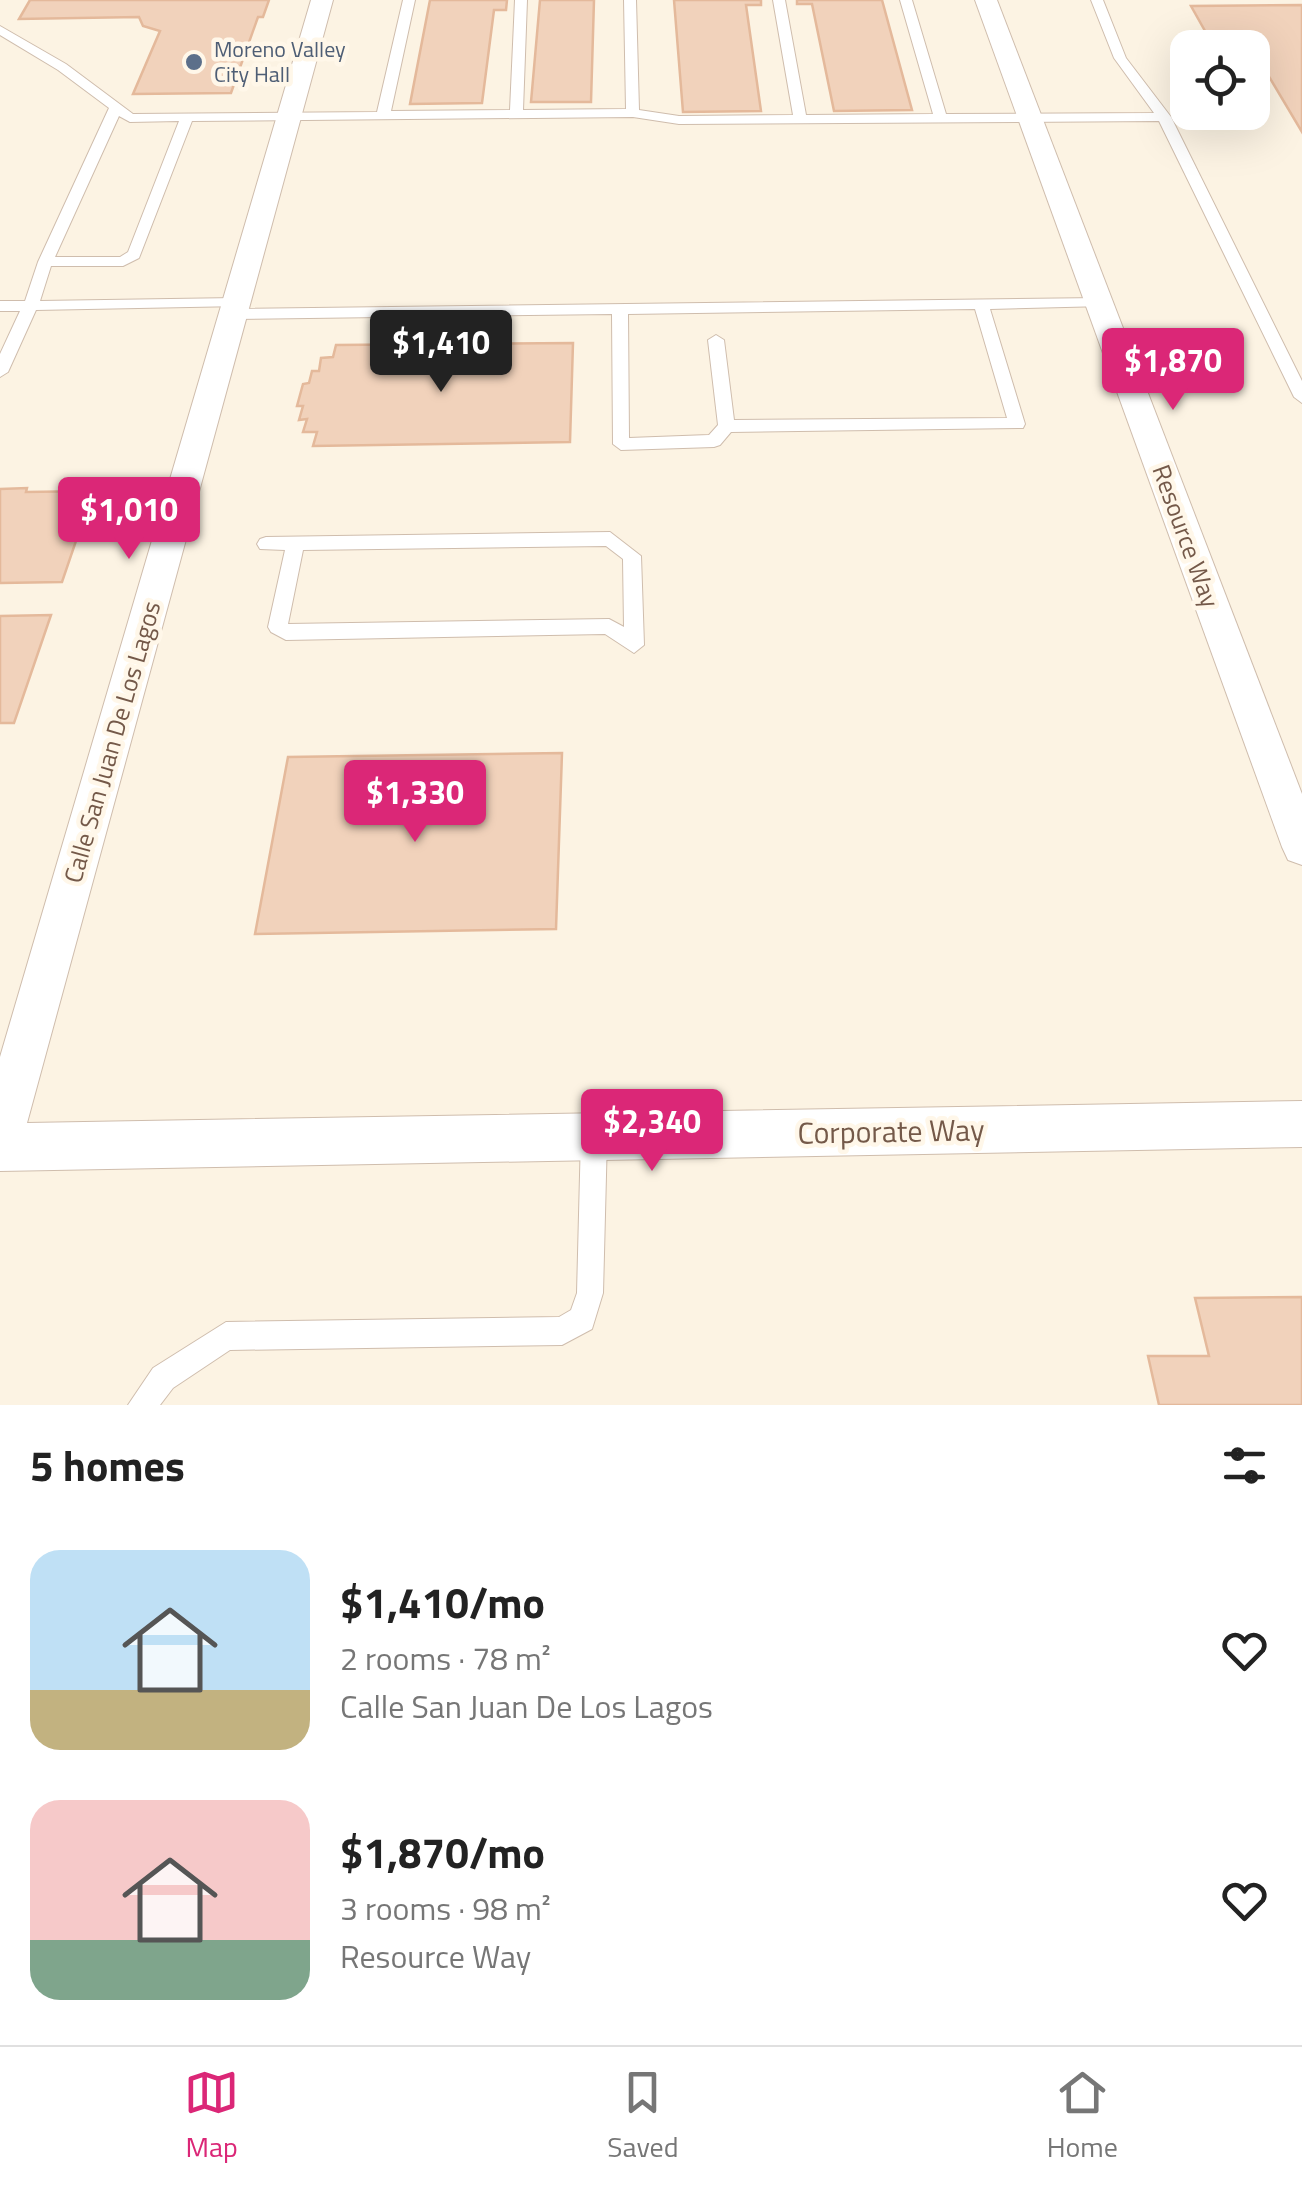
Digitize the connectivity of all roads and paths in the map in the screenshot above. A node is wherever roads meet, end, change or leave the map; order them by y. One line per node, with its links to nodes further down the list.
1 (322, 0): 16 (street, Calle San Juan De Los Lagos)
2 (409, 0): 13 (lane)
3 (522, 0): 12 (lane)
4 (630, 0): 11 (lane)
5 (779, 0): 19 (lane)
6 (906, 0): 17 (lane)
7 (986, 0): 18 (street, Resource Way)
8 (1097, 0): 15 (lane)
9 (0, 30): 10 (lane)
10 (116, 107): 14 (lane); 20 (lane)
11 (633, 113): 12 (lane); 19 (lane)
12 (516, 114): 13 (lane)
13 (383, 116): 16 (lane)
14 (187, 117): 16 (lane); 20 (lane)
15 (1164, 117): 18 (lane); 29 (lane)
16 (289, 118): 25 (street, Calle San Juan De Los Lagos)
17 (941, 119): 18 (lane); 19 (lane)
18 (1030, 119): 21 (street, Resource Way)
19 (800, 120)
20 (45, 262): 24 (lane)
21 (1100, 303): 22 (lane); 33 (street, Resource Way)
22 (980, 305): 26 (lane); 30 (lane)
23 (0, 306): 24 (lane)
24 (30, 306): 25 (lane); 28 (lane)
25 (234, 308): 26 (lane); 36 (street, Calle San Juan De Los Lagos)
26 (620, 310): 30 (lane)
27 (716, 340): 30 (lane)
28 (0, 372)
29 (1302, 397)
30 (726, 426)
31 (266, 544): 32 (lane)
32 (295, 544): 32 (lane)
33 (1302, 847)
34 (1302, 1124): 35 (street, Corporate Way)
35 (594, 1136): 37 (street, Corporate Way); 38 (lane)
36 (0, 1137)
37 (0, 1147)
38 (142, 1405)

